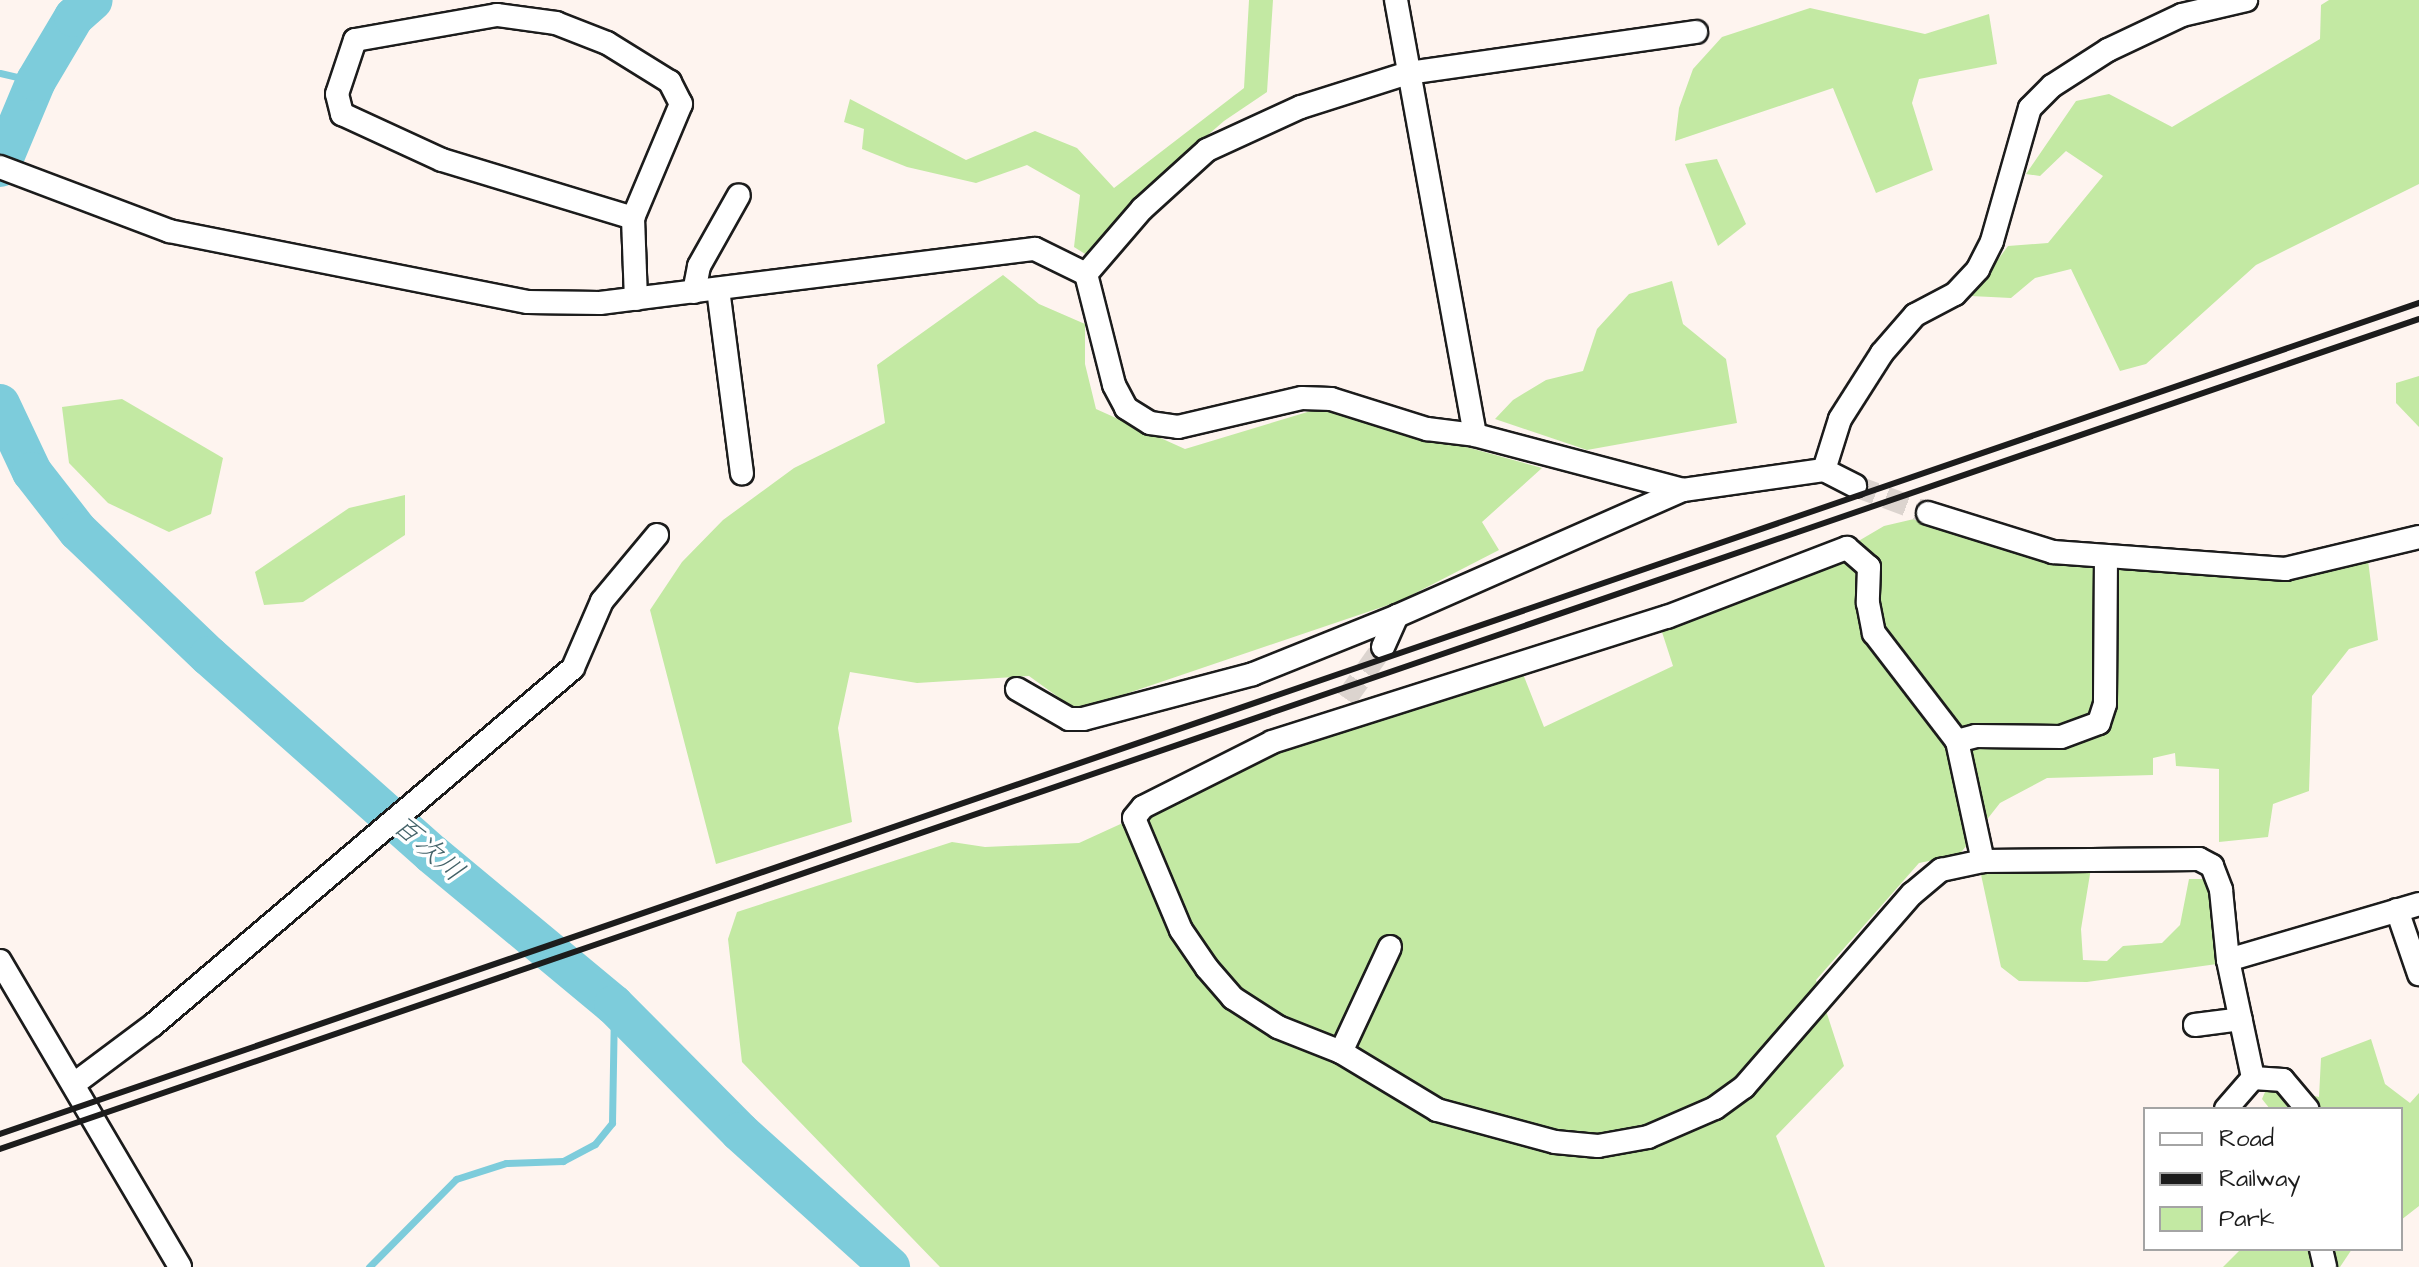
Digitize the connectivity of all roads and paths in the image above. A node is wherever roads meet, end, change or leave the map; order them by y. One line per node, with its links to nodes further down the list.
1 (1396, 0): 4 (street)
2 (2246, 0): 13 (street)
3 (1696, 32): 4 (street)
4 (1408, 73): 8 (street); 12 (street)
5 (0, 167): 11 (street)
6 (739, 195): 10 (street)
7 (633, 218): 7 (street); 11 (street)
8 (1086, 274): 9 (street); 12 (street)
9 (718, 289): 10 (street); 14 (street)
10 (694, 292): 11 (street)
11 (636, 299)
12 (1475, 435): 16 (street)
13 (1824, 470): 15 (street); 16 (street)
14 (742, 473)
15 (1855, 486)
16 (1683, 490): 21 (street)
17 (1928, 513): 20 (street)
18 (657, 535): 38 (street)
19 (2419, 537): 20 (street)
20 (2106, 556): 26 (street)
21 (1397, 616): 22 (street); 23 (street)
22 (1383, 647)
23 (1017, 689)
24 (1346, 699): 25 (street)
25 (1335, 719): 26 (street); 36 (street)
26 (1957, 741): 27 (street)
27 (1983, 861): 31 (street); 36 (street)
28 (2419, 904): 29 (street)
29 (2397, 910): 31 (street); 33 (street)
30 (1390, 947): 36 (street)
31 (2228, 960): 34 (street)
32 (0, 961): 38 (street)
33 (2419, 974)
34 (2241, 1019): 35 (street); 37 (street)
35 (2195, 1025)
36 (1341, 1052)
37 (2253, 1078): 39 (street); 40 (street)
38 (74, 1084): 41 (street)
39 (2228, 1107)
40 (2305, 1107)
41 (180, 1267)

